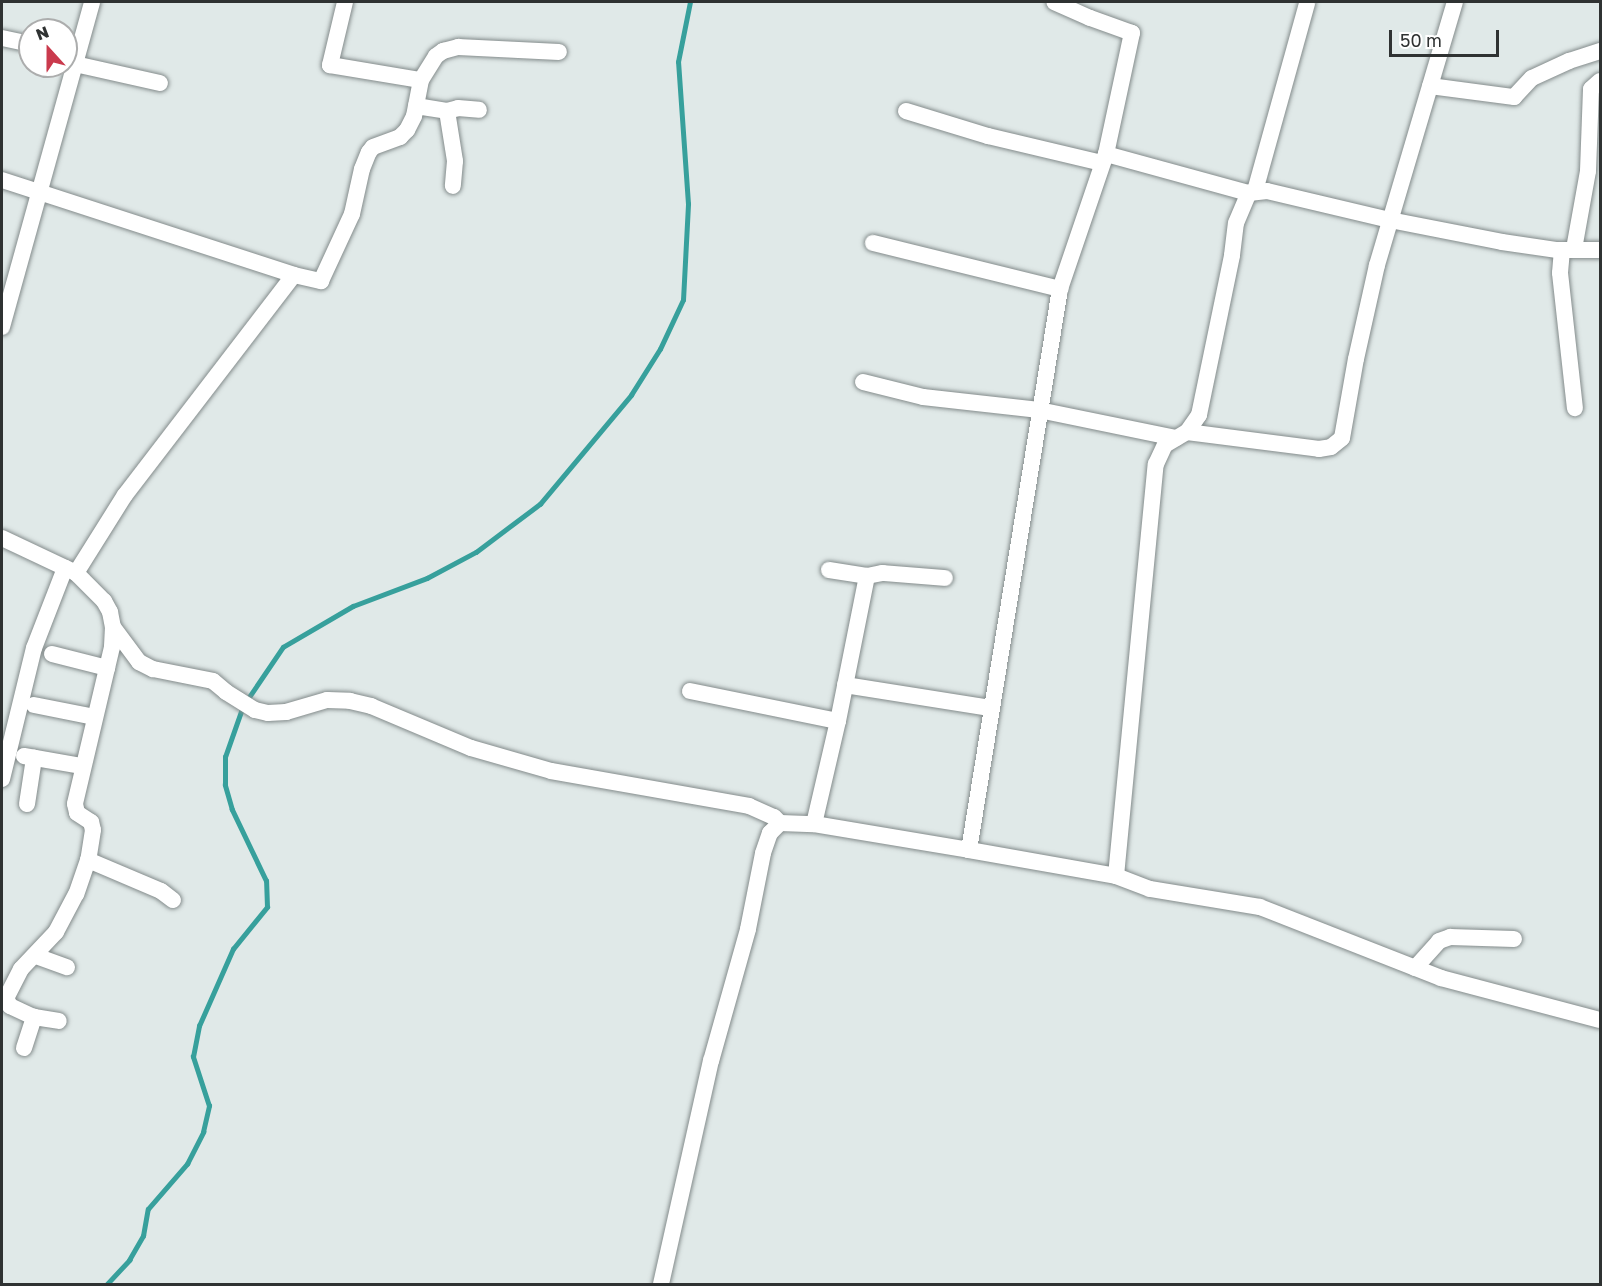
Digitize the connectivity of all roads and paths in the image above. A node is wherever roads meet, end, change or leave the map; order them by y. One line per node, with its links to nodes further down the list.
1 (92, 2): 8 (street)
2 (345, 2): 13 (street)
3 (1054, 2): 21 (street)
4 (1455, 2): 16 (street)
5 (1307, 3): 24 (street)
6 (2, 38): 7 (street)
7 (18, 41)
8 (78, 42)
9 (1600, 51): 16 (street)
10 (559, 52): 13 (street)
11 (78, 58): 15 (street)
12 (68, 78): 25 (street)
13 (422, 80): 17 (street)
14 (1600, 81): 28 (street)
15 (160, 83)
16 (1430, 86): 26 (street)
17 (416, 106): 19 (street); 30 (street)
18 (479, 110): 19 (street)
19 (447, 111): 23 (street)
20 (906, 111): 21 (street)
21 (1104, 158): 24 (street); 31 (street)
22 (2, 180): 25 (street)
23 (453, 186)
24 (1252, 192): 26 (street); 37 (street)
25 (41, 193): 30 (street); 32 (street)
26 (1390, 220): 28 (street); 37 (street)
27 (873, 243): 31 (street)
28 (1568, 249): 29 (street); 35 (street)
29 (1600, 250)
30 (294, 275): 39 (street)
31 (1060, 289): 36 (street)
32 (6, 299): 33 (street)
33 (2, 327)
34 (862, 382): 36 (street)
35 (1575, 408)
36 (1039, 410): 37 (street); 49 (street)
37 (1181, 435): 59 (street)
38 (2, 538): 39 (street)
39 (71, 570): 43 (street); 53 (street)
40 (829, 570): 41 (street)
41 (867, 576): 42 (street); 46 (street)
42 (945, 578)
43 (113, 627): 45 (street); 55 (street)
44 (52, 654): 45 (street)
45 (107, 668): 50 (street)
46 (845, 685): 49 (street); 51 (street)
47 (690, 691): 51 (street)
48 (34, 705): 50 (street)
49 (990, 708): 57 (street)
50 (94, 717): 52 (street)
51 (838, 721): 56 (street)
52 (82, 766): 54 (street); 58 (street)
53 (2, 779)
54 (27, 804)
55 (780, 823): 56 (street); 70 (street)
56 (814, 824): 57 (street)
57 (969, 850): 59 (street)
58 (88, 860): 60 (street); 62 (street)
59 (1116, 876): 64 (street)
60 (173, 900)
61 (1514, 939): 64 (street)
62 (36, 956): 63 (street); 65 (street)
63 (67, 967)
64 (1415, 968): 67 (street)
65 (8, 977): 66 (street)
66 (34, 1017): 68 (street); 69 (street)
67 (1600, 1020)
68 (59, 1021)
69 (24, 1048)
70 (661, 1284)

